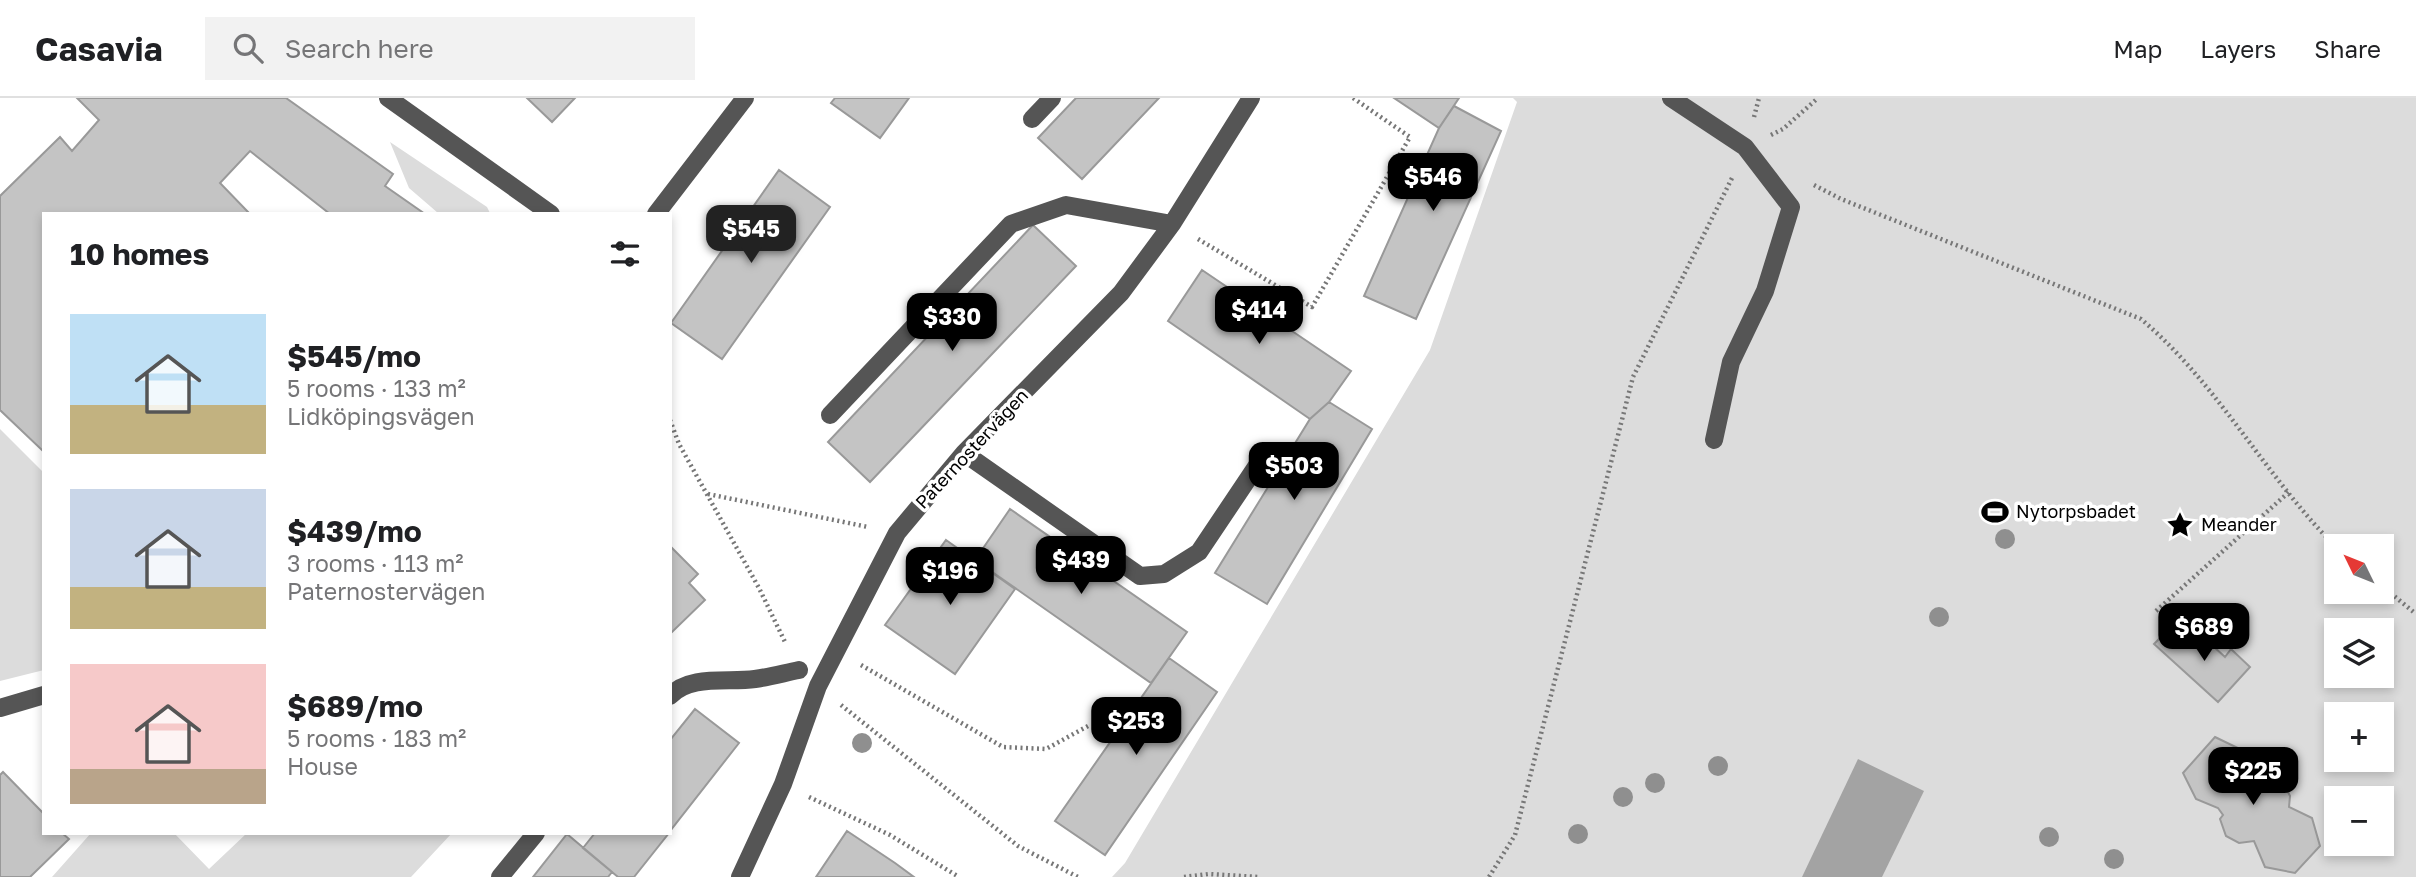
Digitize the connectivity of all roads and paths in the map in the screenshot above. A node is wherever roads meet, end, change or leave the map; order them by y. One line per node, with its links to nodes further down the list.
1 (388, 98): 11 (street)
2 (745, 98): 12 (street)
3 (1052, 98): 8 (street)
4 (1251, 98): 13 (street, Paternostervägen)
5 (1353, 98): 13 (path)
6 (1671, 98): 9 (street)
7 (1818, 98): 9 (path)
8 (1032, 119)
9 (1745, 148): 16 (street); 41 (path)
10 (1805, 180): 19 (path)
11 (546, 212)
12 (658, 212)
13 (1172, 224): 14 (street); 17 (street, Paternostervägen)
14 (830, 415)
15 (672, 425): 20 (path)
16 (1714, 440)
17 (964, 453): 18 (street); 21 (street, Paternostervägen)
18 (1262, 458)
19 (2289, 492): 22 (path); 24 (path)
20 (708, 494): 21 (path); 27 (path)
21 (897, 533): 26 (street, Paternostervägen)
22 (2324, 535)
23 (2394, 596): 25 (path)
24 (2156, 611)
25 (2416, 614)
26 (835, 651): 28 (street, Paternostervägen); 32 (path)
27 (799, 670): 29 (street)
28 (818, 686): 33 (street, Paternostervägen); 38 (path)
29 (672, 694)
30 (42, 696): 31 (street)
31 (0, 708)
32 (1088, 726)
33 (783, 784): 36 (street, Paternostervägen); 37 (path)
34 (534, 835): 35 (street)
35 (500, 877)
36 (740, 877)
37 (959, 877)
38 (1077, 877)
39 (1184, 877): 40 (path)
40 (1258, 877)
41 (1489, 877)

